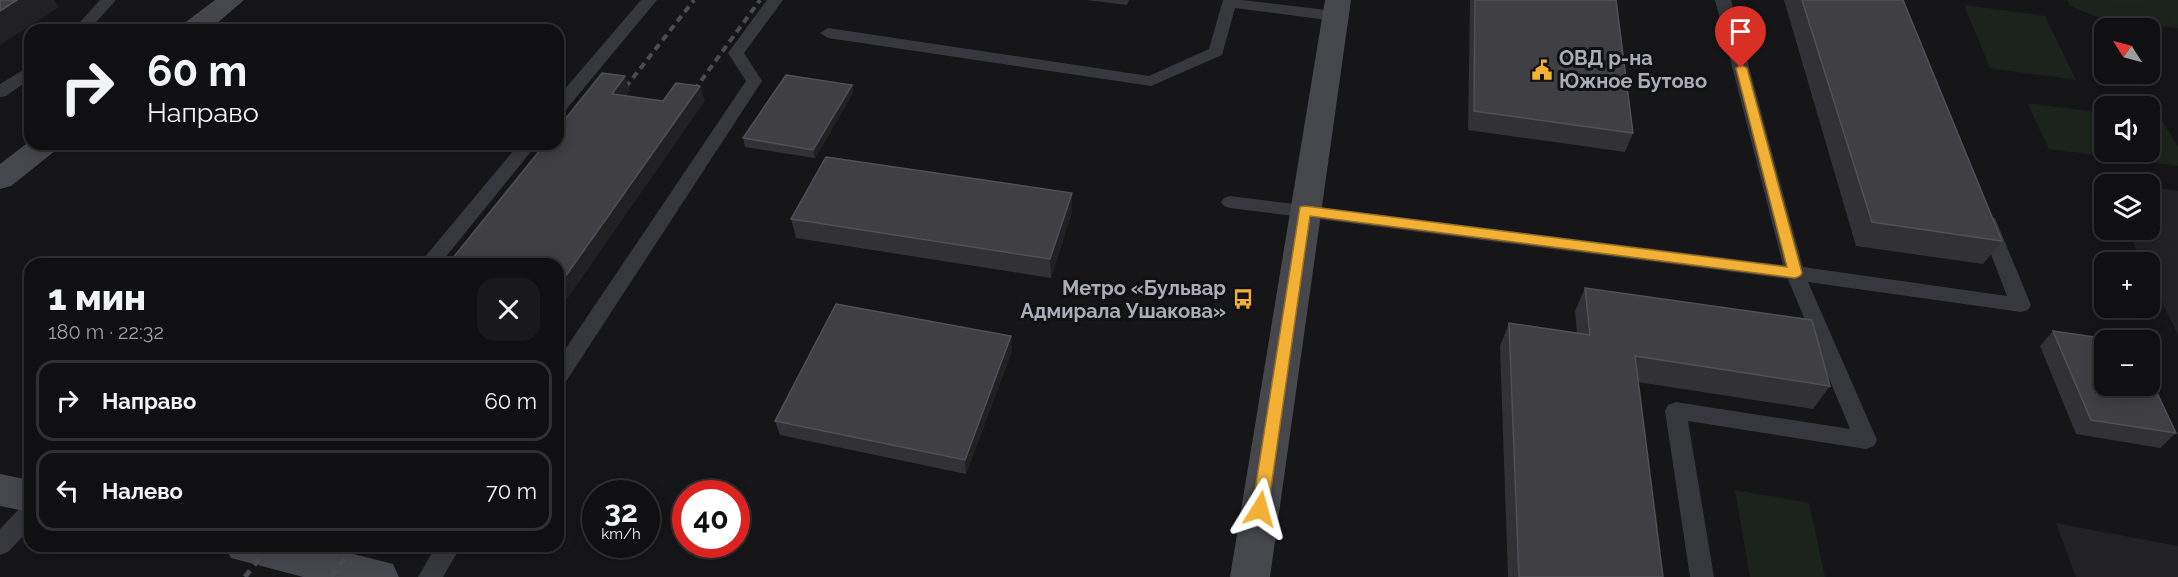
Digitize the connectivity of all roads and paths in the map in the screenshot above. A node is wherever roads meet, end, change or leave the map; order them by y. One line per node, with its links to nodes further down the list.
1 (108, 0): 8 (lane)
2 (231, 0): 9 (street)
3 (649, 0): 13 (lane)
4 (775, 0): 22 (lane)
5 (1724, 0): 21 (lane)
6 (1230, 1): 7 (lane); 10 (lane)
7 (1336, 8): 19 (street)
8 (86, 24)
9 (200, 24)
10 (828, 33)
11 (24, 75): 12 (lane)
12 (0, 92)
13 (564, 101)
14 (37, 150): 16 (street)
15 (523, 150): 20 (lane)
16 (0, 179)
17 (1230, 202): 19 (lane)
18 (1982, 208): 21 (lane)
19 (1305, 210): 21 (lane); 31 (street)
20 (434, 258)
21 (1795, 273): 32 (lane)
22 (564, 369)
23 (0, 490): 24 (street)
24 (24, 495)
25 (24, 519): 26 (lane)
26 (0, 545)
27 (271, 552): 29 (street)
28 (445, 552): 30 (lane)
29 (379, 577)
30 (430, 577)
31 (1250, 577)
32 (1702, 577)

